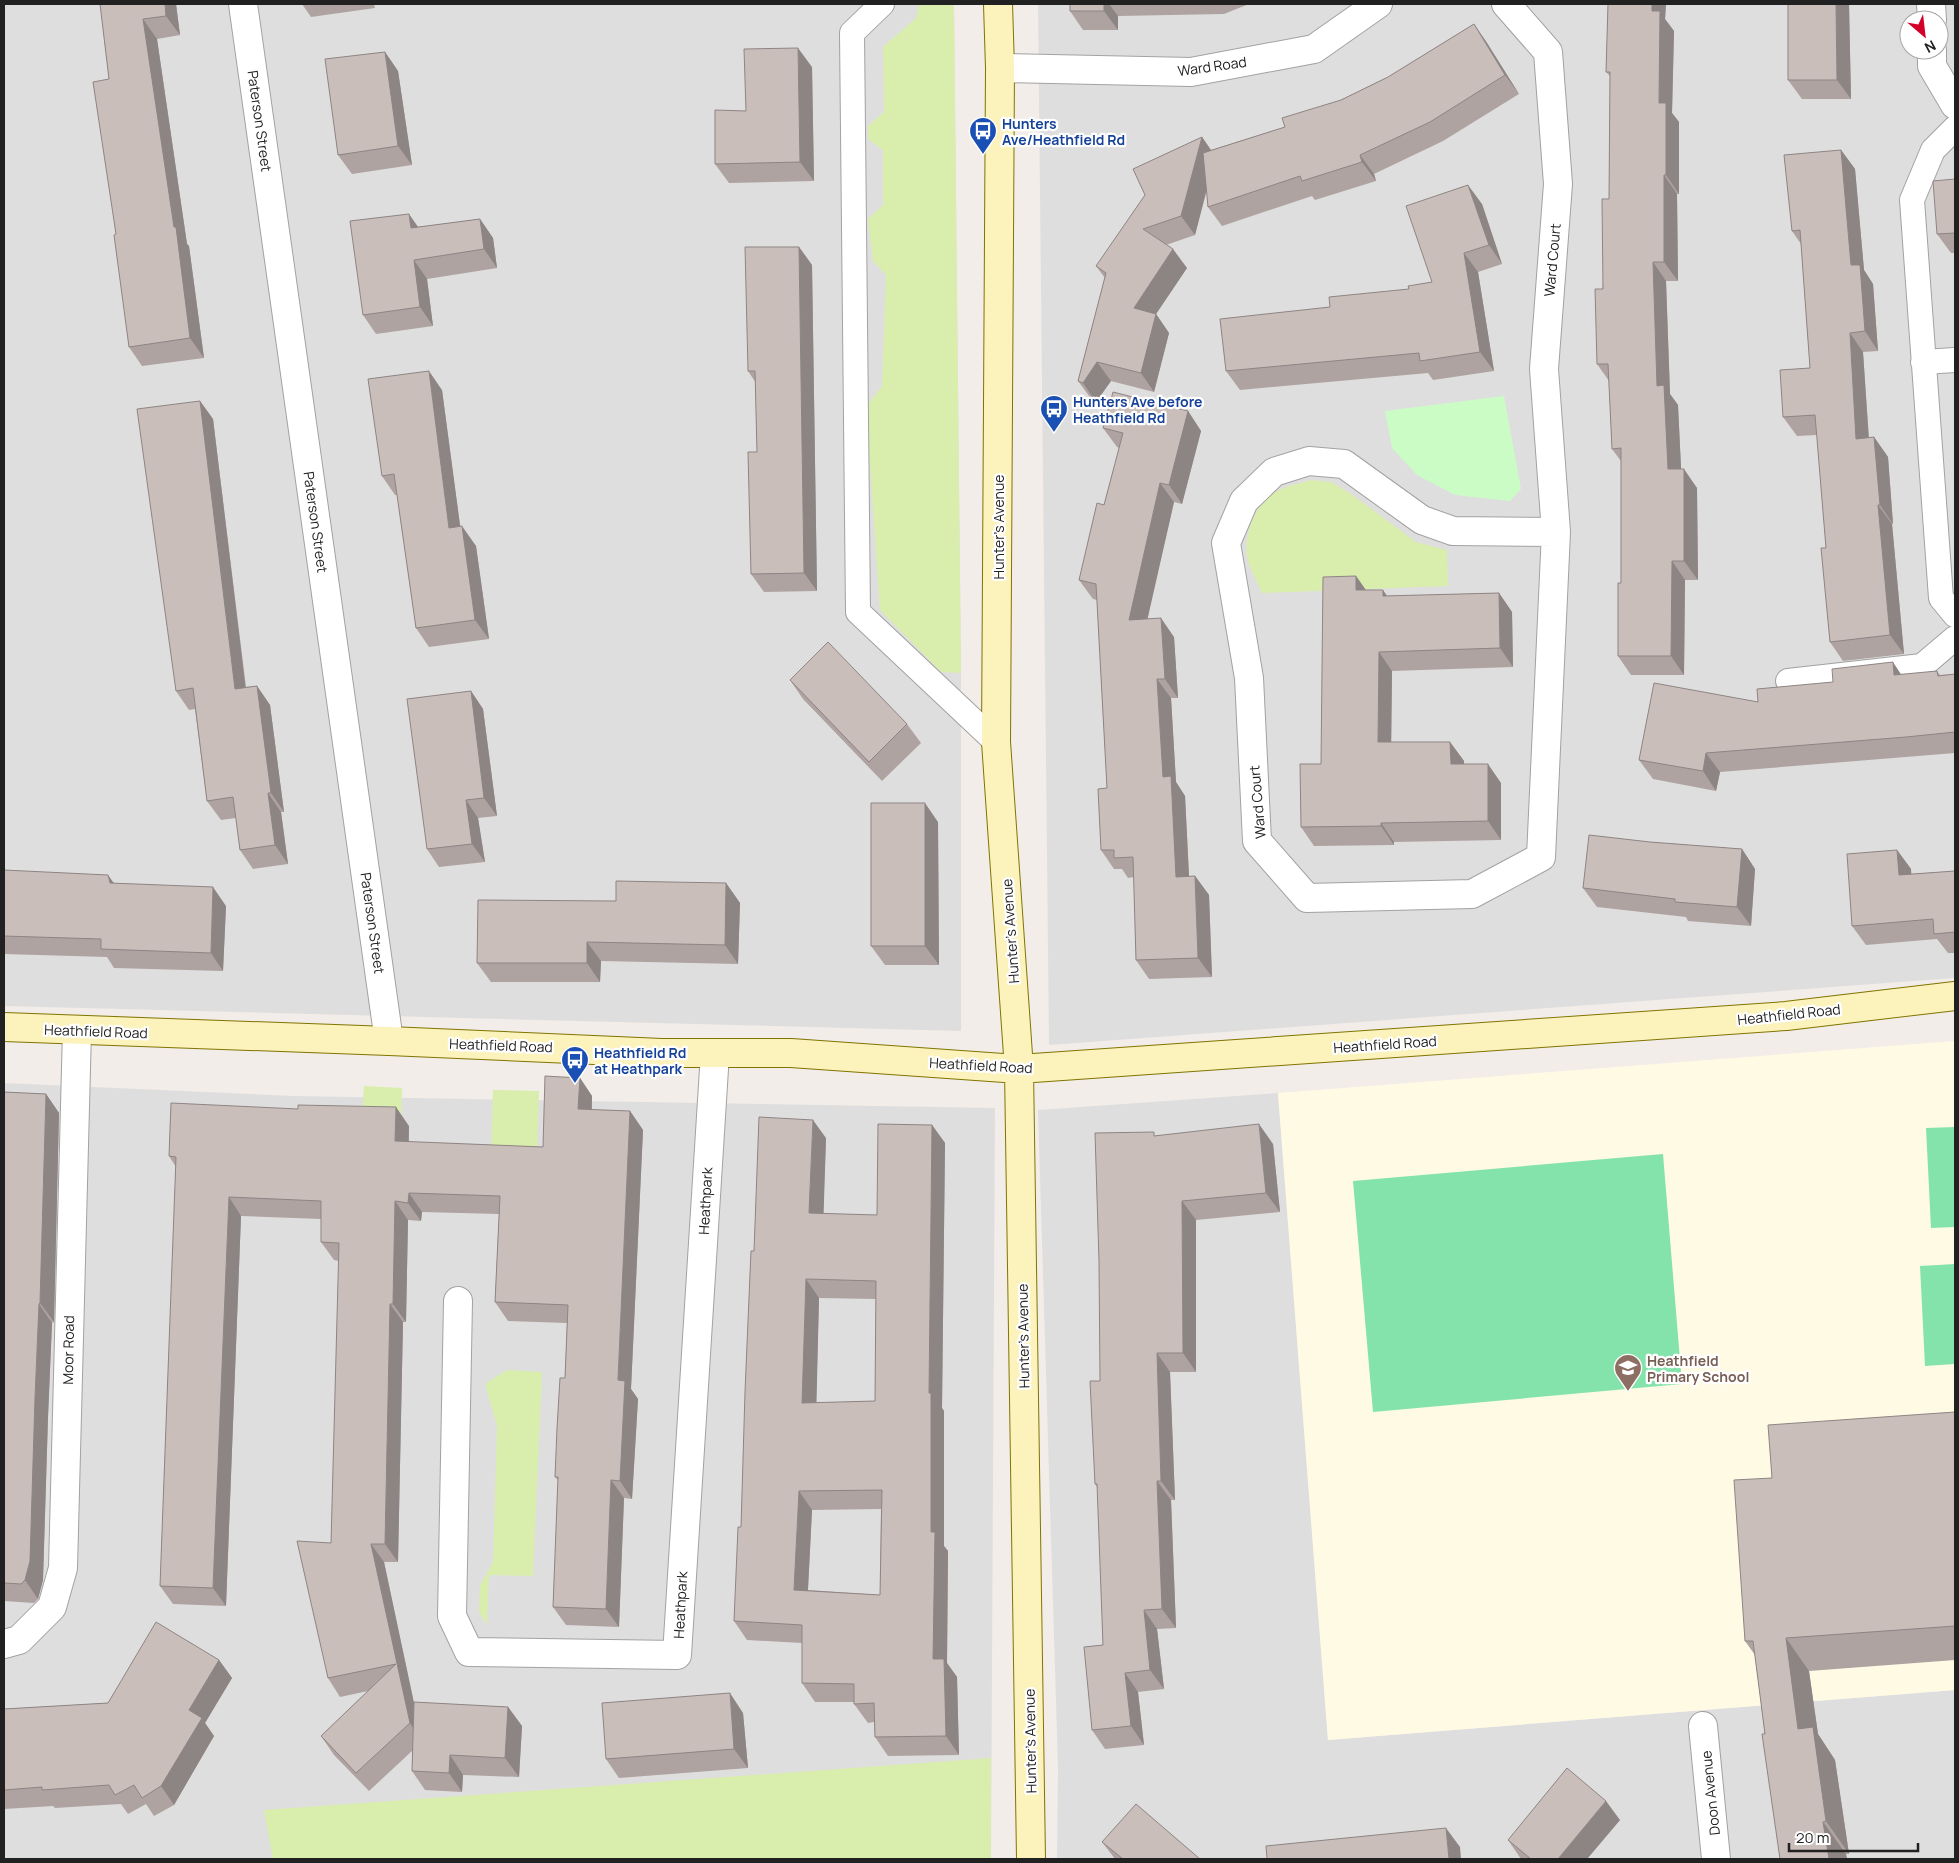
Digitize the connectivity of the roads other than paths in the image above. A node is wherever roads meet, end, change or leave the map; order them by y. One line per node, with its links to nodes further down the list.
1 (243, 4): 20 (street, Paterson Street)
2 (882, 4): 16 (lane)
3 (998, 4): 7 (main road, Hunter's Avenue)
4 (1378, 4): 7 (street, Ward Road)
5 (1506, 4): 12 (street, Ward Court)
6 (1932, 60): 8 (street)
7 (1000, 68): 16 (main road, Hunter's Avenue)
8 (1955, 106)
9 (1955, 128): 11 (lane)
10 (1955, 360): 11 (lane)
11 (1923, 362): 13 (lane)
12 (1556, 532): 12 (street, Ward Court)
13 (1955, 616)
14 (1955, 638): 15 (lane)
15 (1788, 681)
16 (996, 742): 22 (main road, Hunter's Avenue)
17 (1955, 996): 22 (main road, Heathfield Road)
18 (4, 1027): 19 (main road, Heathfield Road)
19 (77, 1030): 20 (main road, Heathfield Road); 24 (street, Moor Road)
20 (389, 1041): 21 (main road, Heathfield Road)
21 (715, 1053): 22 (main road, Heathfield Road); 23 (street, Heathpark)
22 (1020, 1069): 26 (main road, Hunter's Avenue)
23 (458, 1301)
24 (4, 1644)
25 (1703, 1726): 27 (street, Doon Avenue)
26 (1031, 1859)
27 (1716, 1859)

